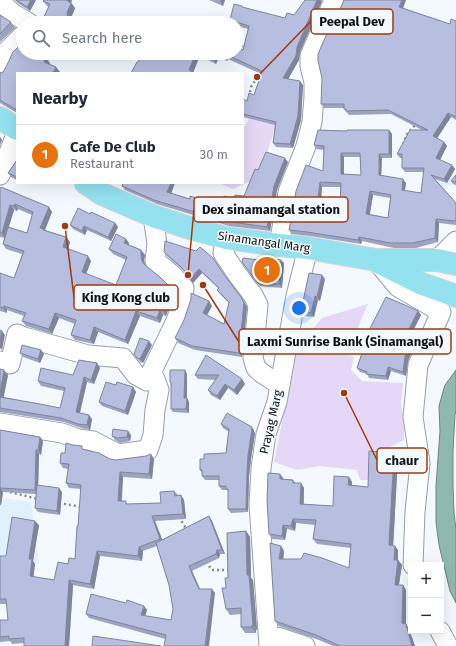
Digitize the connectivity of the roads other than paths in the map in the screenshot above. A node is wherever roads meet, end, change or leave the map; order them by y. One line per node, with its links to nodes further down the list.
1 (334, 0): 14 (street)
2 (0, 1): 3 (street)
3 (17, 16)
4 (16, 42): 5 (street)
5 (0, 68)
6 (0, 118): 7 (main road)
7 (16, 129)
8 (16, 133): 9 (street)
9 (0, 175)
10 (87, 184): 11 (main road, Sinamangal Marg)
11 (153, 216): 12 (main road, Sinamangal Marg); 20 (street)
12 (226, 238): 14 (main road, Sinamangal Marg); 21 (street)
13 (456, 241): 17 (street)
14 (279, 245): 15 (main road, Sinamangal Marg)
15 (308, 248): 16 (main road, Sinamangal Marg); 21 (street, Prayag Marg)
16 (376, 260): 17 (main road); 18 (main road, Sinamangal Marg); 23 (street)
17 (449, 262)
18 (456, 296)
19 (0, 362): 20 (street)
20 (147, 381): 22 (street)
21 (280, 385): 25 (street, Prayag Marg)
22 (0, 423)
23 (413, 562)
24 (442, 634): 27 (street)
25 (268, 640): 26 (street)
26 (305, 646)
27 (448, 646)

